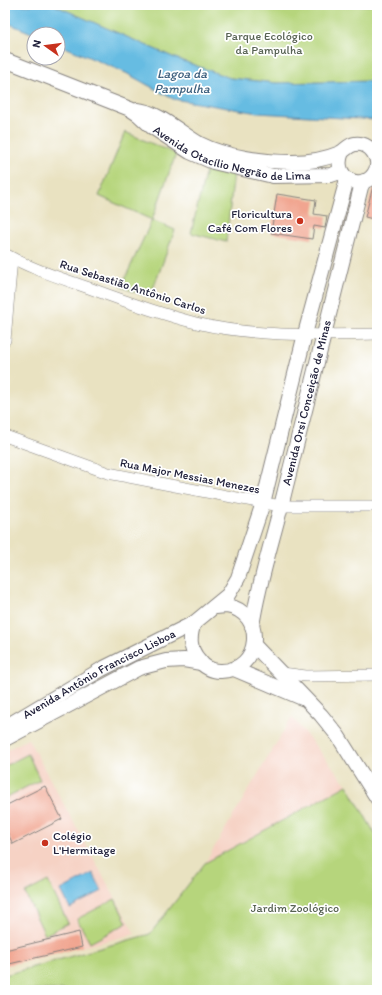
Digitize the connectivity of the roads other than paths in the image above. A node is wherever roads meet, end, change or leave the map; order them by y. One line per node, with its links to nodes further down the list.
1 (5, 60): 2 (street, Avenida Otacílio Negrão de Lima)
2 (130, 109): 3 (street, Avenida Otacílio Negrão de Lima); 6 (street, Avenida Otacílio Negrão de Lima)
3 (342, 152): 4 (street); 6 (street)
4 (376, 154): 5 (street)
5 (376, 170): 7 (street)
6 (344, 175): 7 (street); 9 (street, Avenida Orsi Conceição de Minas)
7 (364, 181): 11 (street, Avenida Orsi Conceição de Minas)
8 (9, 256): 9 (street, Rua Sebastião Antônio Carlos); 12 (street)
9 (305, 334): 11 (street, Rua Sebastião Antônio Carlos); 14 (street, Avenida Orsi Conceição de Minas)
10 (377, 334): 11 (street, Rua Sebastião Antônio Carlos)
11 (323, 335): 15 (street, Avenida Orsi Conceição de Minas)
12 (5, 340)
13 (5, 436): 14 (street, Rua Major Messias Menezes)
14 (263, 503): 15 (street, Rua Major Messias Menezes); 17 (street, Avenida Orsi Conceição de Minas)
15 (282, 506): 16 (street, Rua Major Messias Menezes); 19 (street, Avenida Orsi Conceição de Minas)
16 (377, 506)
17 (214, 607): 18 (street); 19 (street)
18 (194, 623): 21 (street); 26 (street, Avenida Antônio Francisco Lisboa)
19 (252, 626): 20 (street)
20 (254, 645): 22 (street); 23 (street)
21 (201, 663): 22 (street); 27 (street, Avenida Antônio Francisco Lisboa)
22 (234, 669): 25 (street)
23 (282, 673): 24 (street); 25 (street)
24 (377, 675)
25 (308, 701): 28 (street)
26 (5, 727)
27 (5, 739)
28 (377, 798)

